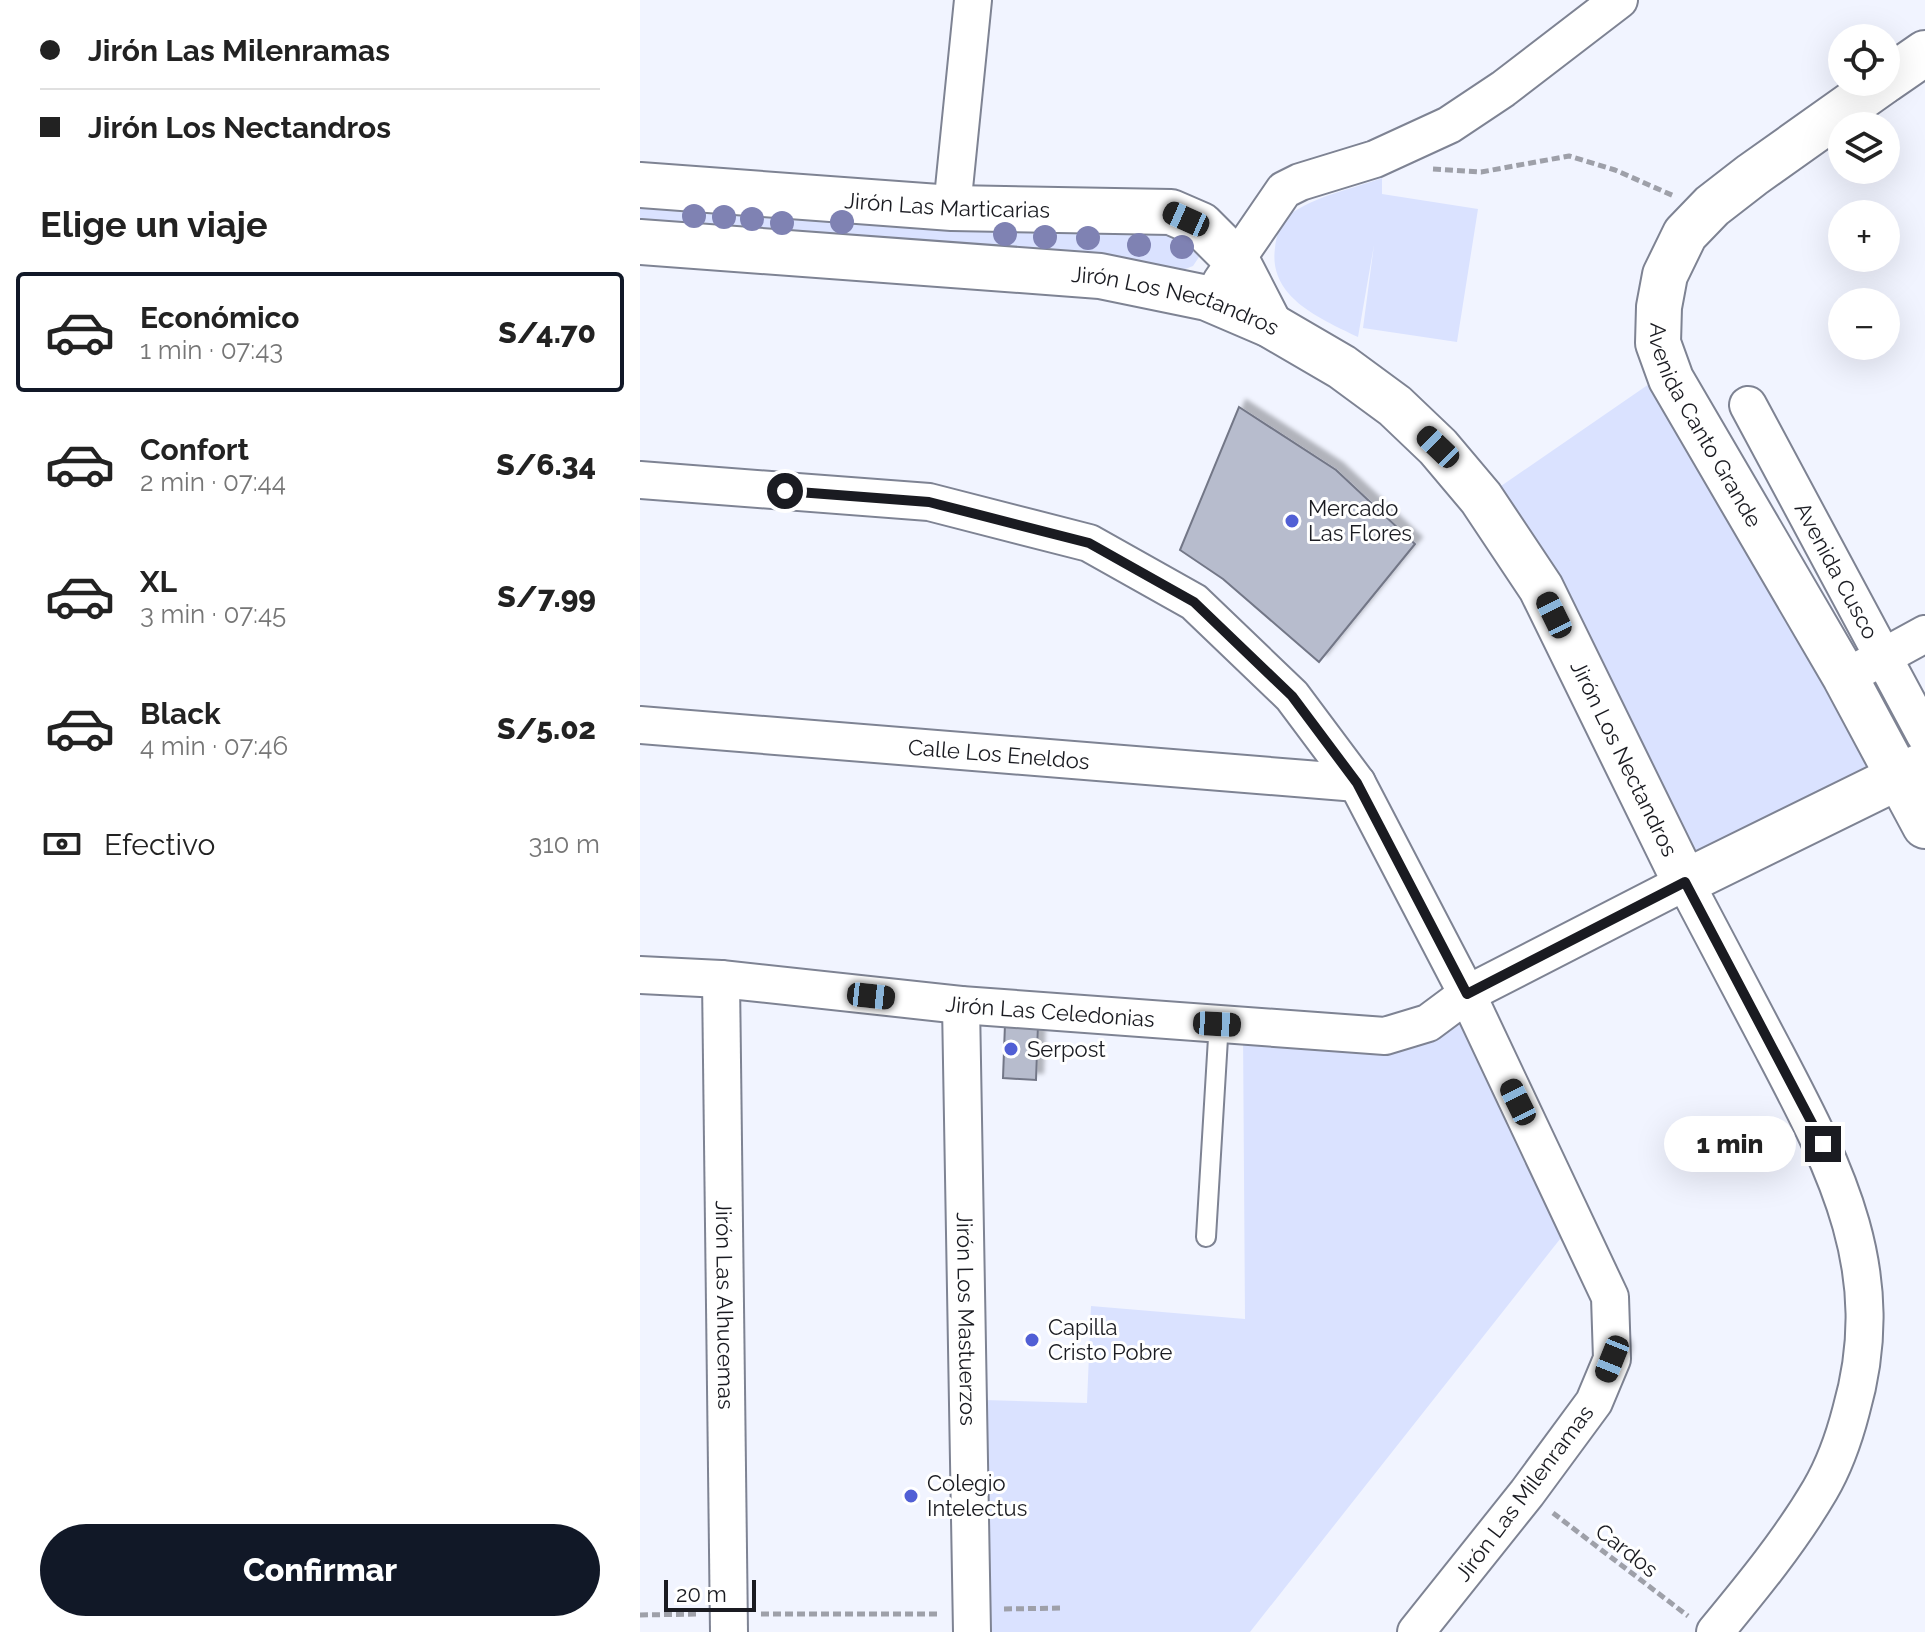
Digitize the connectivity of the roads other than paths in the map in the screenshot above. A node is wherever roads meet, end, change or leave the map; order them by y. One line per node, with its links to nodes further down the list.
1 (973, 0): 7 (street)
2 (1619, 0): 9 (street)
3 (1925, 53): 4 (street, Avenida Canto Grande)
4 (1900, 70)
5 (1863, 96): 15 (street, Avenida Canto Grande)
6 (640, 185): 7 (street, Jirón Las Marticarias)
7 (952, 208): 9 (street, Jirón Las Marticarias)
8 (640, 242): 10 (street, Jirón Los Nectandros)
9 (1237, 261): 10 (street); 11 (street, Jirón Las Marticarias)
10 (1207, 298): 11 (street, Jirón Los Nectandros)
11 (1270, 325): 21 (street, Jirón Los Nectandros)
12 (1748, 405): 15 (street, Avenida Cusco)
13 (640, 480): 19 (street, Jirón Las Milenramas)
14 (1925, 634): 15 (street)
15 (1864, 668): 17 (street, Avenida Cusco); 18 (street, Avenida Canto Grande)
16 (640, 725): 19 (street, Calle Los Eneldos)
17 (1925, 735)
18 (1911, 771): 20 (street, Avenida Canto Grande); 21 (street, Jirón Las Celedonias)
19 (1357, 783): 24 (street, Jirón Las Milenramas)
20 (1925, 826)
21 (1685, 882): 24 (street, Jirón Las Celedonias); 30 (street, Jirón Los Nectandros)
22 (640, 975): 23 (street, Jirón Las Celedonias)
23 (721, 979): 25 (street, Jirón Las Celedonias); 29 (street, Jirón Las Alhucemas)
24 (1467, 994): 26 (street, Jirón Las Celedonias); 31 (street, Jirón Las Milenramas)
25 (961, 1005): 26 (street, Jirón Las Celedonias); 28 (street, Jirón Los Mastuerzos)
26 (1217, 1024): 27 (lane)
27 (1206, 1237)
28 (979, 1619)
29 (729, 1623)
30 (1706, 1627)
31 (1416, 1632)

